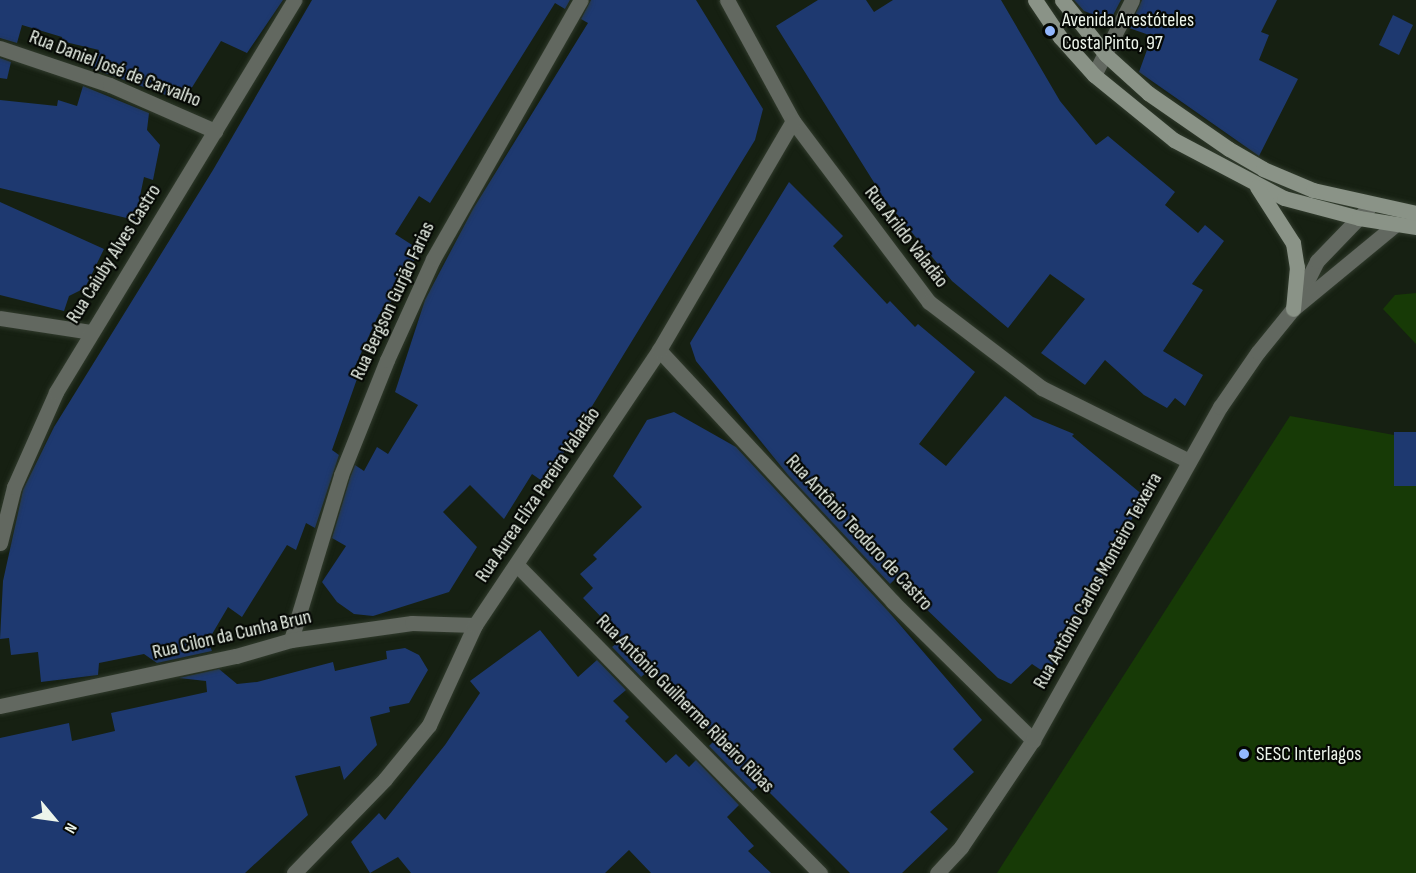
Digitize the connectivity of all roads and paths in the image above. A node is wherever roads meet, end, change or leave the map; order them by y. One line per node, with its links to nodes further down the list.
1 (294, 0): 11 (street, Rua Caiuby Alves Castro)
2 (581, 0): 26 (street, Rua Bergson Gurjão Farias)
3 (728, 0): 10 (street, Rua Arildo Valadão)
4 (1035, 0): 9 (main road)
5 (1062, 0): 8 (main road)
6 (1132, 0): 8 (street)
7 (0, 48): 11 (street, Rua Daniel José de Carvalho)
8 (1106, 55): 9 (street); 13 (main road)
9 (1094, 75): 12 (main road)
10 (793, 121): 21 (street, Rua Aurea Eliza Pereira Valadão); 22 (street, Rua Arildo Valadão)
11 (215, 131): 20 (street, Rua Caiuby Alves Castro)
12 (1255, 184): 15 (main road); 18 (main road)
13 (1371, 206): 14 (main road); 15 (street, Rua Antônio Carlos Monteiro Teixeira)
14 (1416, 213)
15 (1359, 218): 16 (main road); 18 (street, Rua Antônio Carlos Monteiro Teixeira)
16 (1396, 224): 17 (main road); 18 (street, Rua Antônio Carlos Monteiro Teixeira)
17 (1416, 227)
18 (1293, 309): 22 (street, Rua Antônio Carlos Monteiro Teixeira)
19 (0, 318): 20 (street)
20 (91, 332): 23 (street, Rua Caiuby Alves Castro)
21 (660, 350): 24 (street, Rua Aurea Eliza Pereira Valadão); 28 (street, Rua Antônio Teodoro de Castro)
22 (1189, 461): 28 (street, Rua Antônio Carlos Monteiro Teixeira)
23 (0, 543)
24 (518, 566): 25 (street, Rua Aurea Eliza Pereira Valadão); 30 (street, Rua Antônio Guilherme Ribeiro Ribas)
25 (475, 625): 26 (street, Rua Cilon da Cunha Brun); 29 (street, Rua Aurea Eliza Pereira Valadão)
26 (291, 640): 27 (street, Rua Cilon da Cunha Brun)
27 (1, 701)
28 (1033, 740): 31 (street, Rua Antônio Carlos Monteiro Teixeira)
29 (294, 873)
30 (820, 873)
31 (937, 873)

